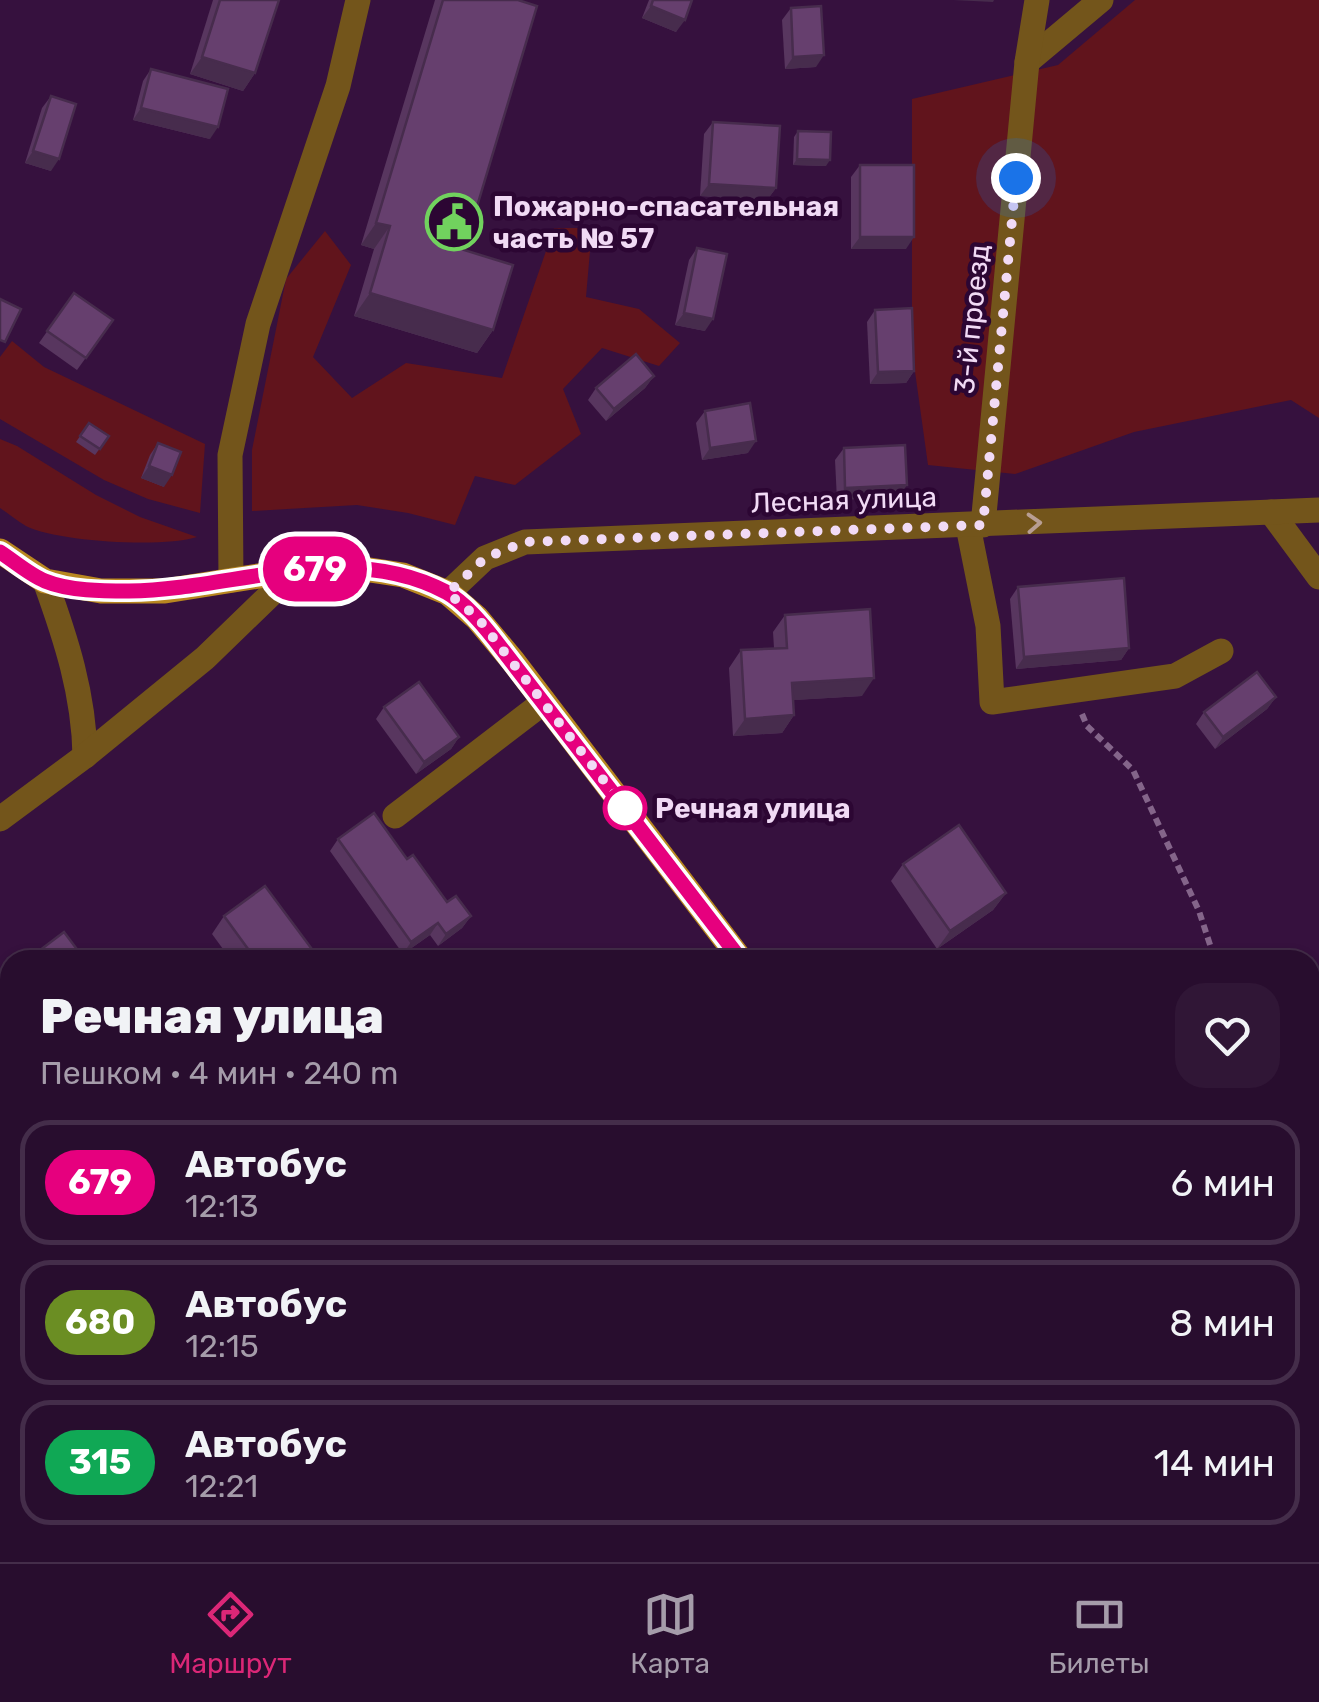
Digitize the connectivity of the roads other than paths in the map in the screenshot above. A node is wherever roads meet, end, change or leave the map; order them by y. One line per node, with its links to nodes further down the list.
1 (358, 0): 11 (street)
2 (1037, 0): 4 (street, 3-й проезд)
3 (1101, 0): 4 (street)
4 (1028, 62): 7 (street, 3-й проезд)
5 (1319, 510): 6 (street, Лесная улица)
6 (1271, 512): 7 (street, Лесная улица, one-way to 6); 10 (street)
7 (975, 525): 13 (street, Лесная улица); 14 (street, 3-й проезд)
8 (0, 552): 12 (main road)
9 (296, 570): 11 (main road); 13 (main road); 16 (street)
10 (1319, 577)
11 (231, 580): 12 (main road)
12 (45, 581): 16 (street)
13 (448, 593): 15 (main road)
14 (1221, 651)
15 (544, 702): 17 (street); 19 (main road)
16 (85, 756): 18 (street)
17 (394, 816)
18 (0, 819)
19 (733, 950)

